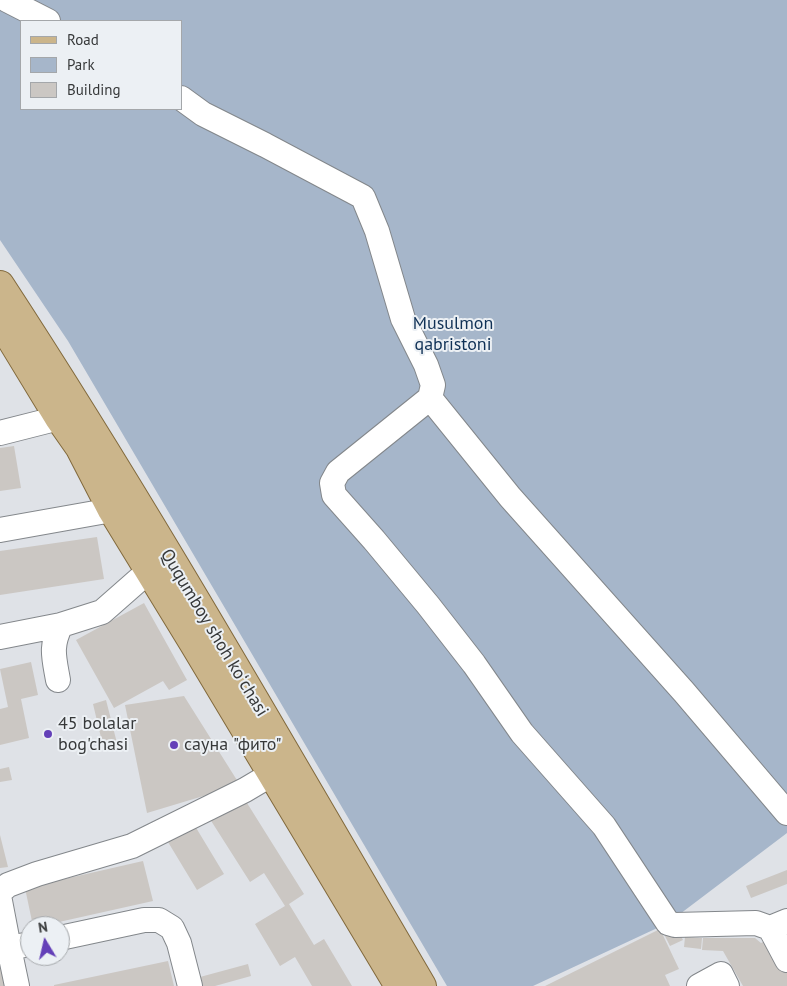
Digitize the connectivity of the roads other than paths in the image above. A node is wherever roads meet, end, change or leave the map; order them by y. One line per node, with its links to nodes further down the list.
1 (7, 0): 2 (lane)
2 (46, 20)
3 (182, 99): 6 (lane)
4 (0, 285): 26 (main road, Ququmboy shoh koʻchasi)
5 (0, 321): 7 (main road, Ququmboy shoh koʻchasi)
6 (430, 398): 16 (lane); 19 (lane)
7 (58, 418): 8 (lane); 9 (main road, Ququmboy shoh koʻchasi)
8 (0, 433)
9 (112, 510): 10 (lane); 15 (main road, Ququmboy shoh koʻchasi)
10 (0, 530)
11 (143, 576): 12 (lane)
12 (61, 625): 13 (lane); 14 (lane)
13 (0, 637)
14 (58, 680)
15 (272, 774): 17 (lane); 25 (main road, Ququmboy shoh koʻchasi)
16 (787, 813)
17 (0, 892)
18 (0, 901): 21 (lane)
19 (778, 925): 22 (lane)
20 (70, 936): 24 (lane)
21 (20, 946): 23 (lane)
22 (787, 960)
23 (17, 986)
24 (190, 986)
25 (399, 986)
26 (422, 986)
27 (699, 986): 28 (lane)
28 (727, 986)

